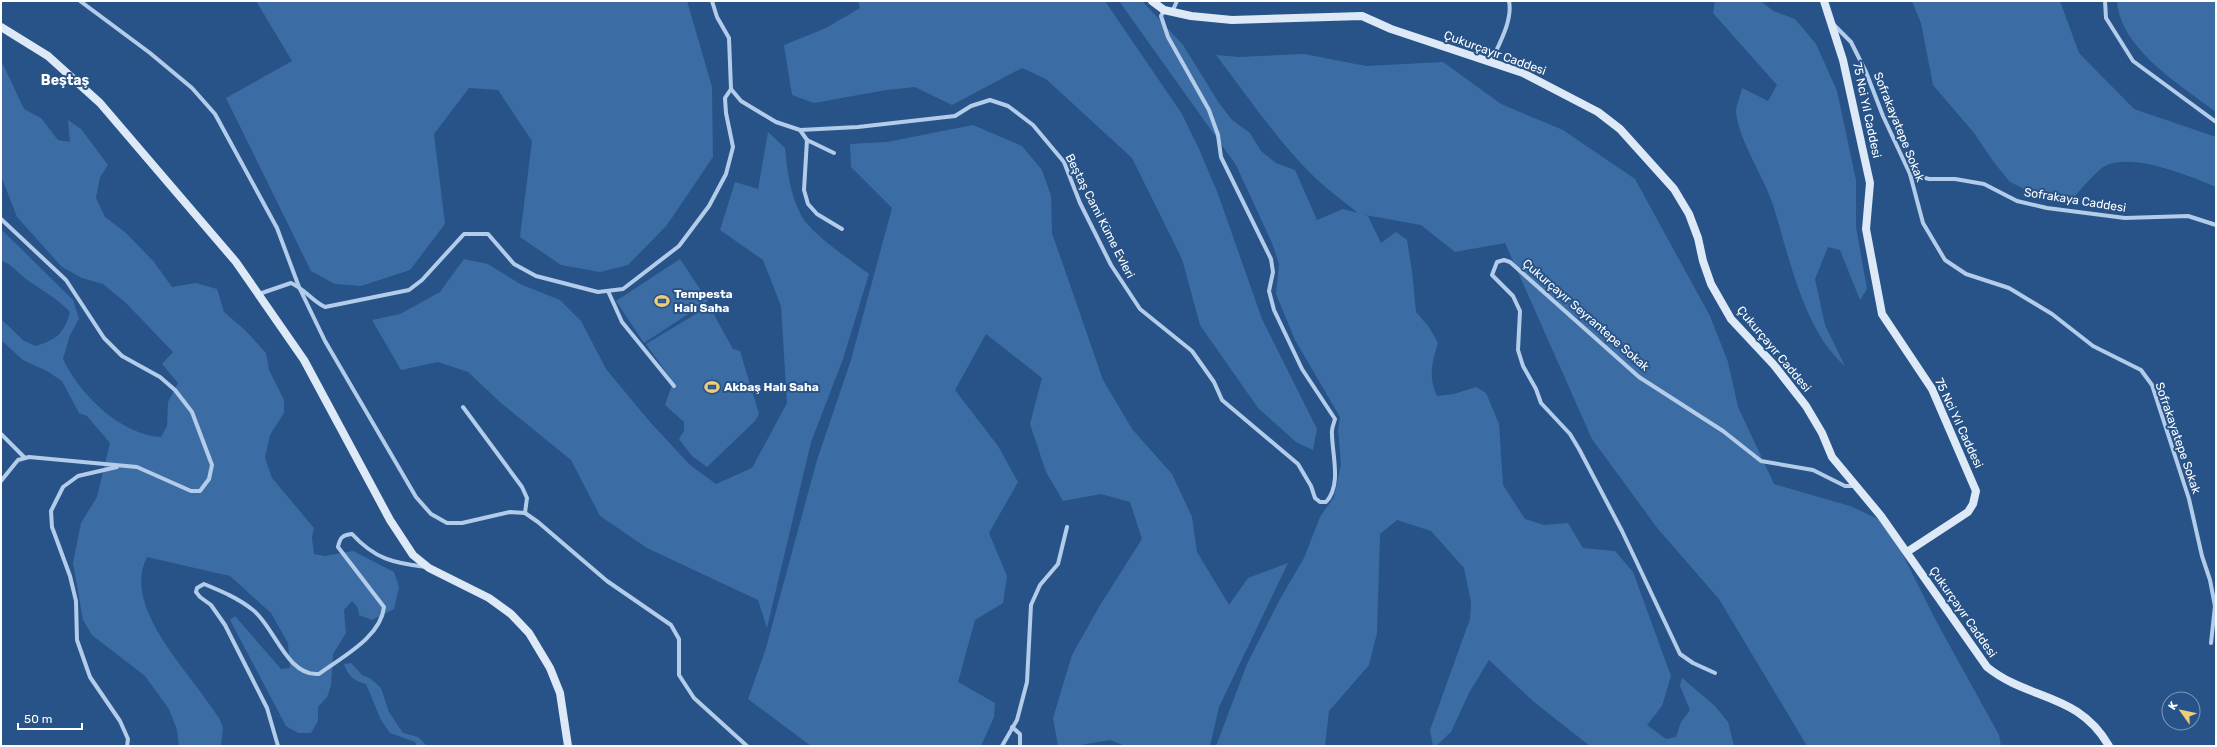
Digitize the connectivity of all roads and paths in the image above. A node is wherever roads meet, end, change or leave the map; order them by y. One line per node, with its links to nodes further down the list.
1 (80, 1): 21 (street)
2 (712, 1): 12 (street)
3 (1152, 1): 8 (street, Çukurçayır Caddesi)
4 (1177, 1): 8 (street)
5 (1509, 1): 11 (street)
6 (1824, 1): 9 (street, 75 Nci Yıl Caddesi)
7 (2105, 1): 13 (street)
8 (1168, 11): 11 (street, Çukurçayır Caddesi); 14 (street, Beştaş Cami Küme Evleri)
9 (1831, 23): 17 (street, Sofrakayatepe Sokak); 33 (street, 75 Nci Yıl Caddesi)
10 (1, 27): 23 (street)
11 (1491, 62): 30 (street, Çukurçayır Caddesi)
12 (731, 89): 14 (street, Beştaş Cami Küme Evleri); 22 (street)
13 (2216, 122)
14 (800, 130): 15 (street)
15 (807, 140): 16 (street); 20 (street)
16 (834, 153)
17 (1910, 174): 19 (street, Sofrakaya Caddesi); 35 (street, Sofrakayatepe Sokak)
18 (1, 219): 28 (street)
19 (2216, 225)
20 (842, 229)
21 (299, 287): 22 (street); 23 (street); 31 (street)
22 (608, 291): 24 (street)
23 (258, 294): 34 (street)
24 (674, 386)
25 (463, 407): 31 (street)
26 (1, 434): 27 (street)
27 (25, 458): 28 (street); 29 (street)
28 (124, 466): 38 (street)
29 (1, 481)
30 (1855, 486): 33 (street, Çukurçayır Caddesi); 36 (street, Çukurçayır Seyrantepe Sokak)
31 (525, 513): 41 (street)
32 (1067, 527): 37 (street)
33 (1907, 552): 44 (street, Çukurçayır Caddesi)
34 (429, 568): 39 (street); 40 (street)
35 (2211, 643)
36 (1715, 673)
37 (1012, 727): 42 (street); 43 (street)
38 (127, 746)
39 (278, 746)
40 (568, 746)
41 (747, 746)
42 (1002, 746)
43 (1020, 746)
44 (2109, 746)

